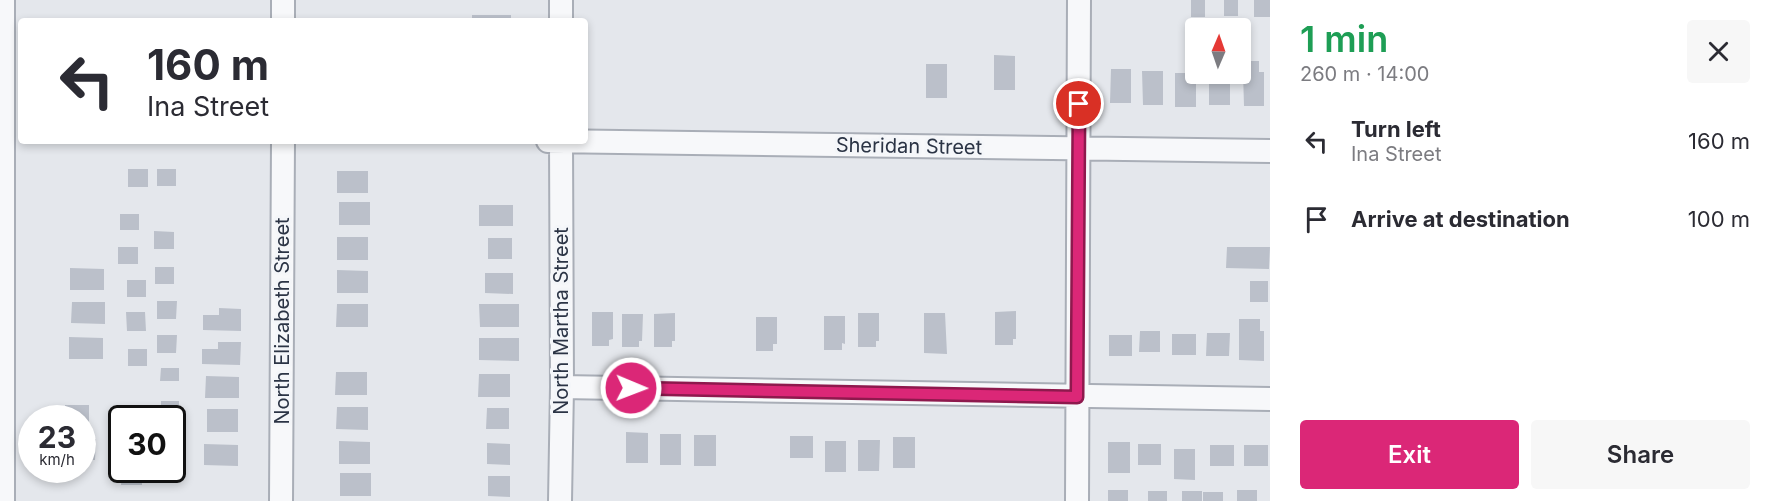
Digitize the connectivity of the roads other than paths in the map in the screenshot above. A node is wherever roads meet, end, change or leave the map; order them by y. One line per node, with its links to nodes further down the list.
1 (3, 0): 7 (street)
2 (284, 0): 5 (street)
3 (561, 0): 6 (street)
4 (1080, 0): 11 (street)
5 (283, 18)
6 (561, 18)
7 (8, 135): 16 (street)
8 (588, 141): 11 (street, Sheridan Street)
9 (283, 144): 17 (street, North Elizabeth Street)
10 (561, 144): 13 (street, North Martha Street)
11 (1080, 148): 12 (street, Sheridan Street); 14 (street)
12 (1270, 151)
13 (562, 387): 14 (street); 18 (street, North Martha Street)
14 (1077, 397): 15 (street); 19 (street)
15 (1270, 399)
16 (3, 501)
17 (281, 501)
18 (560, 501)
19 (1077, 501)

